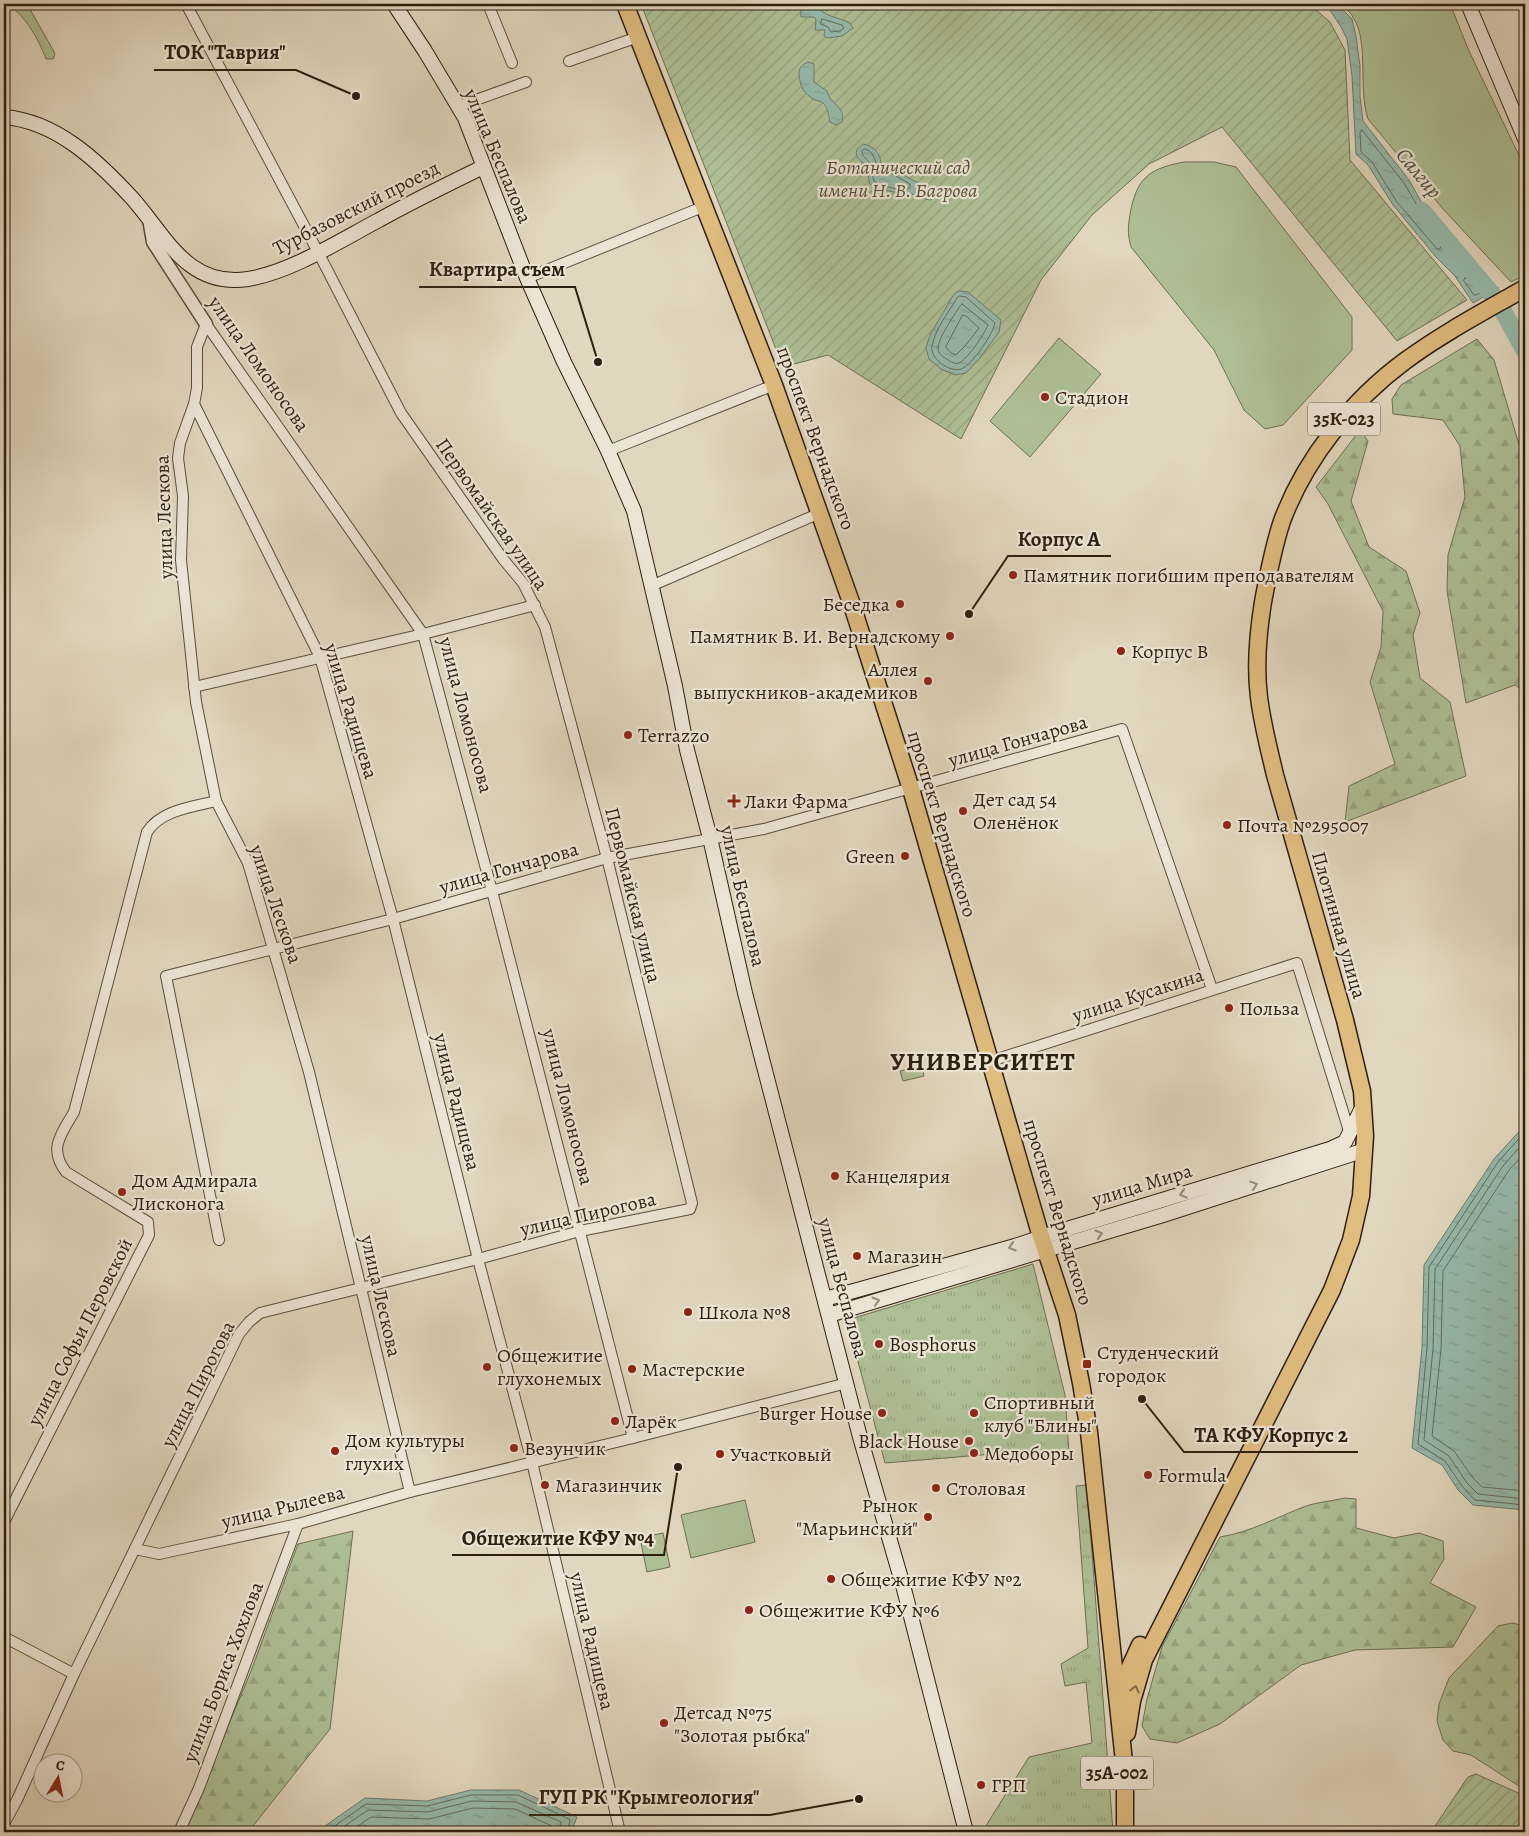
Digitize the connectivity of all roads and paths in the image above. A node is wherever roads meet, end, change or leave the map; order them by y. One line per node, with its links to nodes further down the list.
1 (186, 4): 16 (street, Первомайская улица)
2 (394, 4): 10 (main road, улица Беспалова)
3 (488, 4): 8 (street)
4 (625, 4): 6 (main road, проспект Вернадского)
5 (1468, 4): 12 (main road)
6 (638, 36): 7 (street); 14 (main road, проспект Вернадского)
7 (569, 61)
8 (512, 63)
9 (526, 82): 10 (street)
10 (459, 106): 13 (main road, улица Беспалова)
11 (4, 117): 15 (main road, улица Ломоносова)
12 (1525, 139)
13 (483, 167): 16 (main road, Турбазовский проезд); 17 (main road, улица Беспалова)
14 (705, 206): 17 (street); 20 (main road, проспект Вернадского)
15 (149, 219): 16 (main road, Турбазовский проезд); 19 (street, улица Ломоносова)
16 (318, 252): 25 (street, Первомайская улица)
17 (527, 278): 22 (main road, улица Беспалова)
18 (1525, 288): 38 (main road, Плотинная улица / 35К-023)
19 (206, 324): 21 (street, улица Лескова); 26 (street, улица Ломоносова)
20 (774, 385): 22 (street); 23 (main road, проспект Вернадского)
21 (194, 404): 27 (street, улица Радищева); 28 (street, улица Лескова)
22 (608, 451): 24 (main road, улица Беспалова)
23 (820, 513): 24 (street); 29 (main road, проспект Вернадского)
24 (651, 586): 31 (main road, улица Беспалова)
25 (535, 605): 26 (street); 32 (street, Первомайская улица)
26 (423, 634): 27 (street); 33 (street, улица Ломоносова)
27 (320, 657): 28 (street); 34 (street, улица Радищева)
28 (194, 686): 30 (street, улица Лескова)
29 (911, 789): 31 (street, улица Гончарова); 36 (street, улица Гончарова); 37 (main road, проспект Вернадского)
30 (216, 801): 35 (street, улица Лескова); 53 (street, улица Софьи Перовской)
31 (710, 838): 32 (street, улица Гончарова); 47 (main road, улица Беспалова)
32 (607, 858): 33 (street, улица Гончарова); 41 (street, Первомайская улица)
33 (492, 891): 34 (street, улица Гончарова); 42 (street, улица Ломоносова)
34 (393, 920): 35 (street, улица Гончарова); 45 (street, улица Радищева)
35 (275, 950): 43 (street, улица Гончарова); 46 (street, улица Лескова)
36 (1212, 989): 37 (street, улица Кусакина); 39 (street, улица Кусакина)
37 (990, 1061): 44 (main road, проспект Вернадского)
38 (1363, 1106): 39 (main road, улица Мира); 40 (main road, Плотинная улица / 35К-023)
39 (1350, 1134): 44 (main road, улица Мира, one-way to 44)
40 (1365, 1150): 44 (main road, улица Мира, one-way to 40); 59 (main road, 35К-023); 61 (main road, 35А-002, one-way to 40)
41 (692, 1202): 42 (street, улица Пирогова)
42 (580, 1231): 45 (street, улица Пирогова); 50 (street, улица Ломоносова)
43 (219, 1240)
44 (1044, 1243): 47 (main road, улица Мира, one-way to 47); 48 (main road, улица Мира, one-way to 44); 56 (main road, проспект Вернадского)
45 (478, 1259): 46 (street, улица Пирогова); 51 (street, улица Радищева)
46 (362, 1288): 52 (street, улица Лескова); 55 (street, улица Пирогова)
47 (825, 1299): 48 (main road, улица Беспалова)
48 (829, 1315): 49 (main road, улица Беспалова)
49 (846, 1383): 50 (street, улица Рылеева); 65 (main road, улица Беспалова)
50 (633, 1438): 51 (street, улица Рылеева)
51 (532, 1462): 52 (street, улица Рылеева); 64 (street, улица Радищева)
52 (410, 1492): 54 (street, улица Рылеева)
53 (4, 1522)
54 (298, 1524): 55 (street, улица Рылеева); 63 (street, улица Бориса Хохлова)
55 (135, 1549): 58 (street, улица Пирогова)
56 (1103, 1564): 59 (main road, проспект Вернадского); 60 (main road, проспект Вернадского)
57 (4, 1637): 58 (street)
58 (74, 1674): 62 (street, улица Пирогова)
59 (1117, 1694): 60 (main road, 35К-023); 61 (main road, проспект Вернадского)
60 (1110, 1714): 66 (main road, 35А-002)
61 (1125, 1772): 66 (main road, 35А-002)
62 (4, 1824)
63 (179, 1832)
64 (620, 1832)
65 (966, 1832)
66 (1124, 1832)

